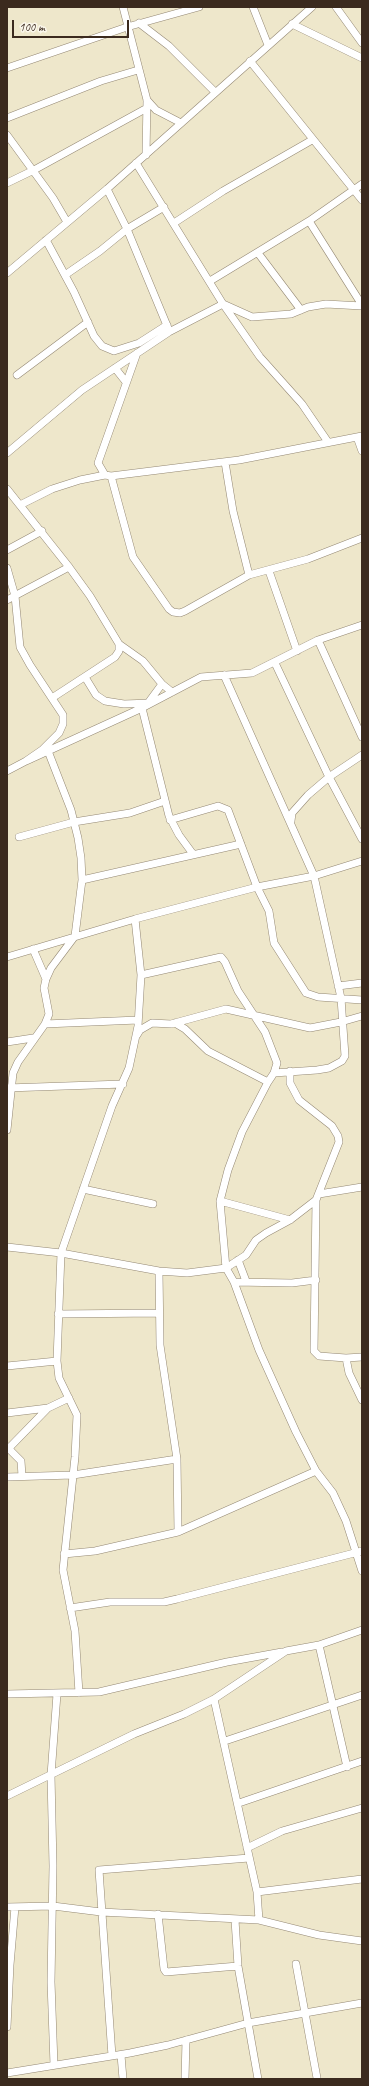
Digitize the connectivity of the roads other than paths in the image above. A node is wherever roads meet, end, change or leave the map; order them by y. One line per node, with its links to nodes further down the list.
1 (123, 7): 8 (street)
2 (199, 7): 6 (street)
3 (253, 7): 10 (street)
4 (312, 7): 7 (street)
5 (336, 7): 9 (street)
6 (139, 23): 8 (street); 15 (street)
7 (292, 24): 10 (street); 11 (street)
8 (127, 26): 13 (street); 14 (street)
9 (362, 43)
10 (268, 45): 12 (street)
11 (362, 58)
12 (250, 61): 15 (street); 21 (street)
13 (7, 68)
14 (138, 70): 16 (street); 18 (street)
15 (215, 92): 19 (street)
16 (147, 100): 17 (street); 19 (street)
17 (147, 108): 22 (street); 24 (street)
18 (7, 118)
19 (181, 123): 22 (street)
20 (7, 135): 24 (street)
21 (312, 140): 28 (street); 33 (street)
22 (146, 155): 23 (street)
23 (136, 163): 27 (street); 30 (street)
24 (34, 170): 25 (street); 32 (street)
25 (7, 183)
26 (362, 184): 28 (street)
27 (107, 189): 32 (street); 34 (street)
28 (354, 190): 29 (street); 31 (street)
29 (362, 200)
30 (164, 207): 33 (street); 34 (street)
31 (309, 220): 36 (street); 41 (street)
32 (67, 222): 35 (street)
33 (174, 223): 39 (street)
34 (128, 229): 38 (street); 44 (street)
35 (46, 240): 37 (street); 38 (street)
36 (258, 253): 39 (street); 42 (street)
37 (7, 273)
38 (65, 275): 43 (street)
39 (210, 281): 40 (street)
40 (223, 304): 42 (street); 44 (street); 50 (street)
41 (362, 305): 42 (street)
42 (301, 310)
43 (88, 322): 44 (street); 47 (street)
44 (168, 328): 45 (street)
45 (137, 353): 46 (street); 48 (street)
46 (115, 368): 48 (street); 52 (street)
47 (17, 376)
48 (126, 382): 55 (street)
49 (360, 436): 50 (street); 51 (street)
50 (328, 442): 53 (street)
51 (362, 451)
52 (7, 453)
53 (225, 462): 54 (street); 65 (street)
54 (123, 475): 55 (street); 56 (street)
55 (108, 476): 56 (street); 58 (street)
56 (116, 488): 65 (street)
57 (7, 489): 58 (street)
58 (20, 505): 59 (street)
59 (42, 531): 61 (street); 62 (street)
60 (362, 538): 64 (street)
61 (7, 550)
62 (70, 567): 66 (street); 70 (street)
63 (7, 568): 66 (street)
64 (269, 571): 65 (street); 71 (street)
65 (250, 575)
66 (15, 596): 67 (street); 77 (street)
67 (7, 600)
68 (362, 625): 69 (street)
69 (318, 640): 71 (street); 80 (street)
70 (118, 644): 74 (street); 75 (street)
71 (297, 651): 72 (street)
72 (275, 663): 73 (street); 85 (street)
73 (224, 675): 76 (street); 88 (street)
74 (85, 677): 77 (street); 78 (street)
75 (162, 684): 76 (street); 78 (street)
76 (172, 692): 78 (street)
77 (52, 698): 83 (street)
78 (150, 703): 79 (street)
79 (142, 708): 81 (street); 86 (street)
80 (362, 737)
81 (48, 751): 83 (street); 89 (street)
82 (362, 755): 85 (street)
83 (26, 761): 84 (street)
84 (7, 771)
85 (329, 777): 88 (street); 91 (street)
86 (165, 801): 87 (street); 89 (street)
87 (170, 820): 92 (street); 93 (street)
88 (291, 821): 95 (street)
89 (74, 822): 90 (street); 96 (street)
90 (19, 837)
91 (362, 839)
92 (241, 844): 93 (street); 97 (street)
93 (193, 854): 96 (street)
94 (362, 861): 95 (street)
95 (314, 876): 97 (street); 105 (street)
96 (82, 880): 99 (street)
97 (257, 887): 98 (street); 106 (street)
98 (135, 919): 99 (street); 102 (street)
99 (75, 936): 100 (street); 103 (street)
100 (33, 949): 101 (street); 103 (street)
101 (7, 957)
102 (141, 975): 108 (street); 110 (street)
103 (46, 979): 112 (street)
104 (362, 983): 105 (street)
105 (338, 986): 106 (street)
106 (341, 998): 107 (street); 111 (street)
107 (362, 1000)
108 (254, 1015): 111 (street); 113 (street); 118 (street)
109 (362, 1016): 111 (street)
110 (138, 1020): 112 (street); 115 (street)
111 (341, 1022): 117 (street)
112 (45, 1024): 114 (street)
113 (175, 1024): 115 (street); 119 (street)
114 (33, 1038): 116 (street); 121 (street)
115 (135, 1038): 120 (street)
116 (7, 1042)
117 (290, 1071): 118 (street); 125 (street)
118 (274, 1073): 119 (street)
119 (268, 1082): 126 (street)
120 (123, 1084): 121 (street); 124 (street)
121 (9, 1088): 122 (street)
122 (7, 1130)
123 (362, 1187): 125 (street)
124 (83, 1189): 127 (street); 130 (street)
125 (318, 1197): 128 (street); 134 (street)
126 (220, 1201): 128 (street); 132 (street)
127 (153, 1204)
128 (290, 1220): 131 (street)
129 (7, 1247): 130 (street)
130 (61, 1253): 133 (street); 138 (street)
131 (238, 1260): 132 (street); 135 (street)
132 (226, 1268): 133 (street); 136 (street)
133 (159, 1271): 137 (street)
134 (316, 1280): 135 (street); 140 (street)
135 (246, 1281): 136 (street)
136 (234, 1282): 149 (street)
137 (159, 1313): 138 (street); 148 (street)
138 (58, 1314): 141 (street)
139 (362, 1357): 140 (street)
140 (346, 1358): 144 (street)
141 (57, 1362): 142 (street); 143 (street)
142 (7, 1366)
143 (69, 1398): 145 (street); 150 (street)
144 (362, 1400)
145 (48, 1408): 146 (street); 147 (street)
146 (7, 1413)
147 (8, 1447): 151 (street)
148 (176, 1459): 150 (street); 153 (street)
149 (316, 1471): 153 (street); 154 (street)
150 (72, 1475): 151 (street); 155 (street)
151 (22, 1476): 152 (street)
152 (7, 1477)
153 (178, 1532): 155 (street)
154 (360, 1551): 156 (street); 157 (street)
155 (64, 1554): 157 (street)
156 (362, 1571)
157 (70, 1608): 161 (street)
158 (362, 1630): 159 (street)
159 (319, 1645): 160 (street); 166 (street)
160 (286, 1651): 161 (street); 165 (street)
161 (80, 1693): 163 (street)
162 (7, 1694): 163 (street)
163 (57, 1694): 170 (street)
164 (362, 1695): 166 (street)
165 (214, 1700): 167 (street); 170 (street)
166 (332, 1705): 167 (street); 169 (street)
167 (225, 1741): 172 (street)
168 (362, 1761): 169 (street)
169 (347, 1767): 172 (street)
170 (51, 1775): 171 (street); 178 (street)
171 (7, 1796)
172 (239, 1803): 174 (street)
173 (362, 1808): 174 (street)
174 (248, 1848): 175 (street)
175 (249, 1858): 177 (street); 181 (street)
176 (362, 1879): 177 (street)
177 (257, 1892): 184 (street)
178 (53, 1906): 180 (street); 181 (street); 196 (street)
179 (7, 1907): 180 (street)
180 (15, 1907): 187 (street)
181 (101, 1912): 182 (street); 195 (street)
182 (158, 1914): 183 (street); 188 (street)
183 (235, 1920): 184 (street); 188 (street)
184 (258, 1920): 185 (street)
185 (362, 1942)
186 (296, 1964): 190 (street)
187 (8, 1965): 192 (street)
188 (238, 1966): 191 (street)
189 (362, 2003): 190 (street)
190 (306, 2013): 191 (street); 198 (street)
191 (248, 2023): 193 (street); 201 (street)
192 (7, 2027)
193 (186, 2040): 194 (street); 200 (street)
194 (121, 2055): 195 (street); 199 (street)
195 (112, 2056): 196 (street)
196 (54, 2065): 197 (street)
197 (7, 2073)
198 (317, 2078)
199 (123, 2079)
200 (185, 2079)
201 (258, 2079)

